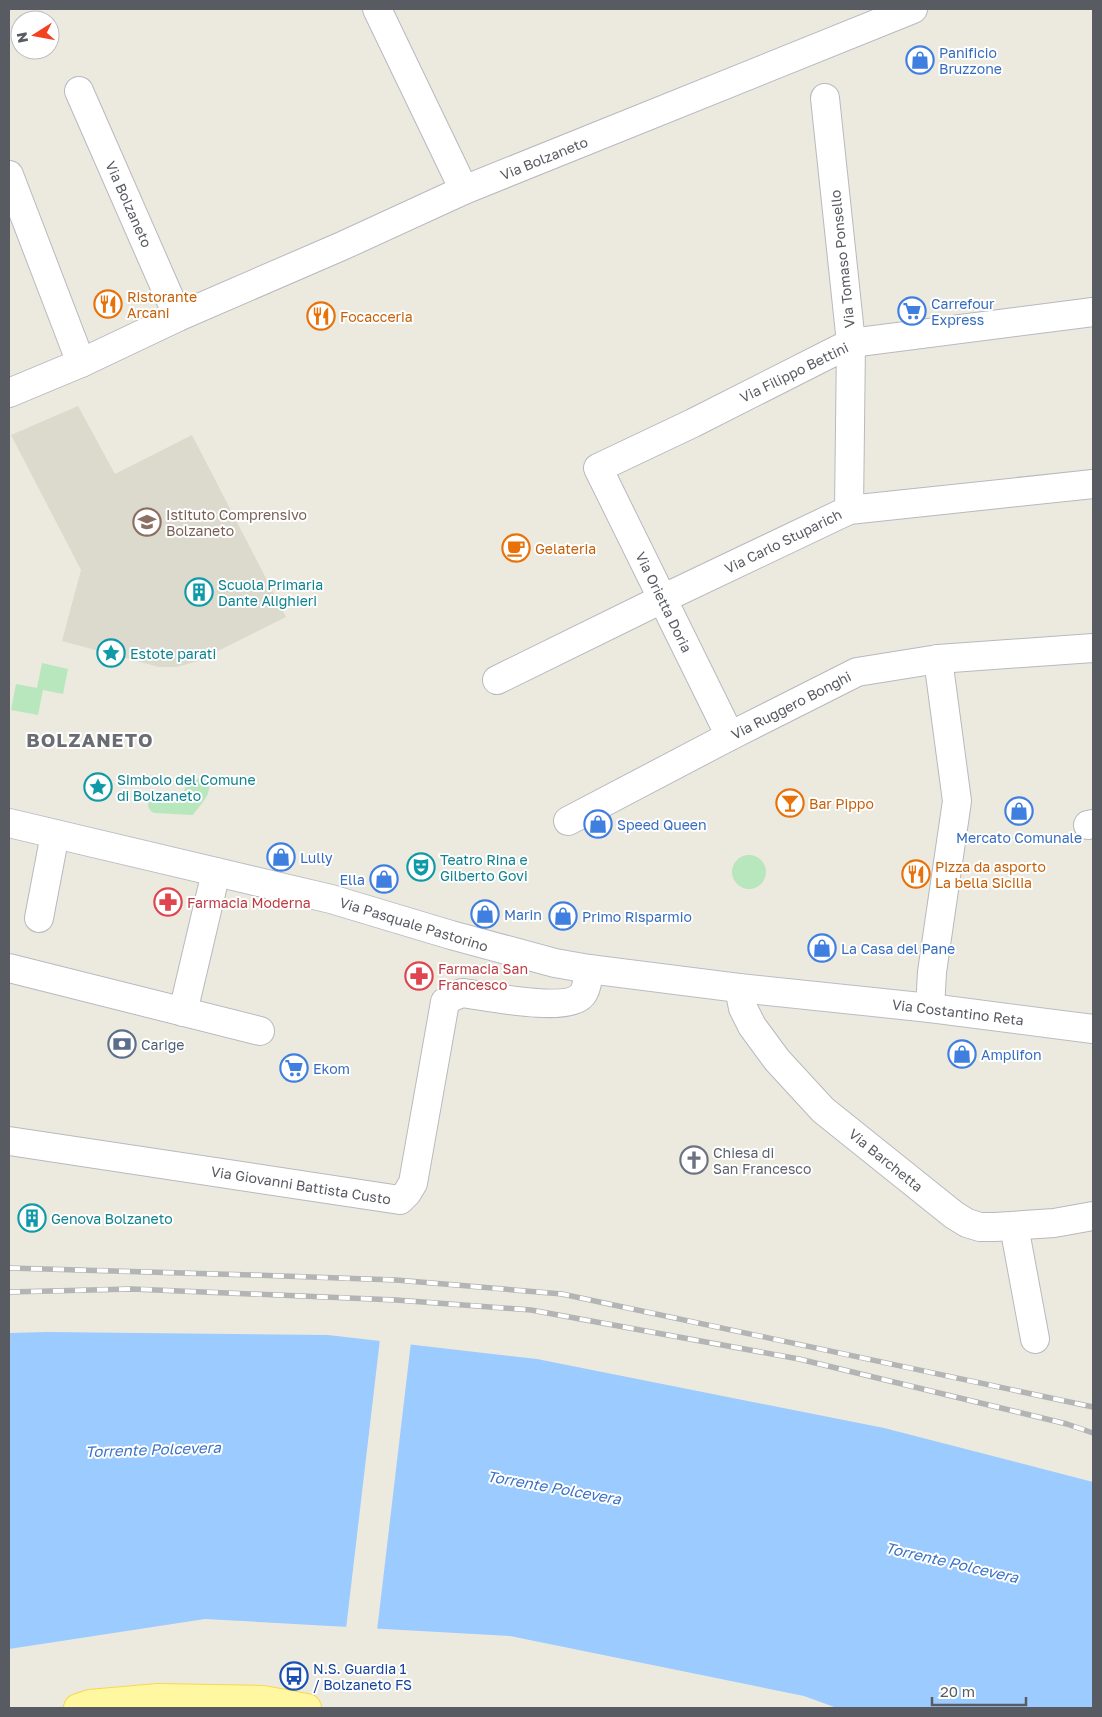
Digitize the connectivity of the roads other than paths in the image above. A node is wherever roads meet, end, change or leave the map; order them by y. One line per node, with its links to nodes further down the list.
1 (377, 9): 6 (street)
2 (903, 11): 6 (street, Via Bolzaneto)
3 (79, 91): 8 (street, Via Bolzaneto)
4 (825, 98): 9 (street, Via Tomaso Ponsello)
5 (9, 175): 10 (street)
6 (464, 190): 8 (street, Via Bolzaneto)
7 (1093, 312): 9 (street, Via Filippo Bettini)
8 (178, 317): 10 (street, Via Bolzaneto)
9 (851, 343): 12 (street, Via Filippo Bettini); 14 (street, Via Tomaso Ponsello)
10 (81, 363): 11 (street, Via Bolzaneto)
11 (9, 393)
12 (598, 468): 15 (street, Via Orietta Doria)
13 (1093, 484): 14 (street, Via Carlo Stuparich)
14 (849, 510): 15 (street, Via Carlo Stuparich)
15 (662, 599): 18 (street, Via Carlo Stuparich); 19 (street, Via Orietta Doria)
16 (1093, 648): 17 (street, Via Ruggero Bonghi)
17 (938, 659): 19 (street, Via Ruggero Bonghi); 29 (street)
18 (497, 680)
19 (730, 736): 20 (street, Via Ruggero Bonghi)
20 (568, 821)
21 (9, 823): 22 (street, Via Pasquale Pastorino)
22 (55, 834): 23 (street, Via Pasquale Pastorino); 24 (street)
23 (216, 872): 26 (street, Via Pasquale Pastorino); 30 (street)
24 (39, 918)
25 (9, 968): 30 (street)
26 (589, 969): 27 (street, Via Pasquale Pastorino); 33 (street, Via Giovanni Battista Custo)
27 (739, 988): 28 (street, Via Pasquale Pastorino); 35 (street, Via Barchetta)
28 (823, 996): 29 (street, Via Costantino Reta)
29 (930, 1008): 31 (street, Via Costantino Reta)
30 (183, 1012): 32 (street)
31 (1093, 1029)
32 (260, 1031)
33 (9, 1141)
34 (1093, 1216): 35 (street, Via Barchetta)
35 (1014, 1226): 36 (street)
36 (1035, 1339)
37 (87, 1707): 38 (main road)
38 (307, 1708)

